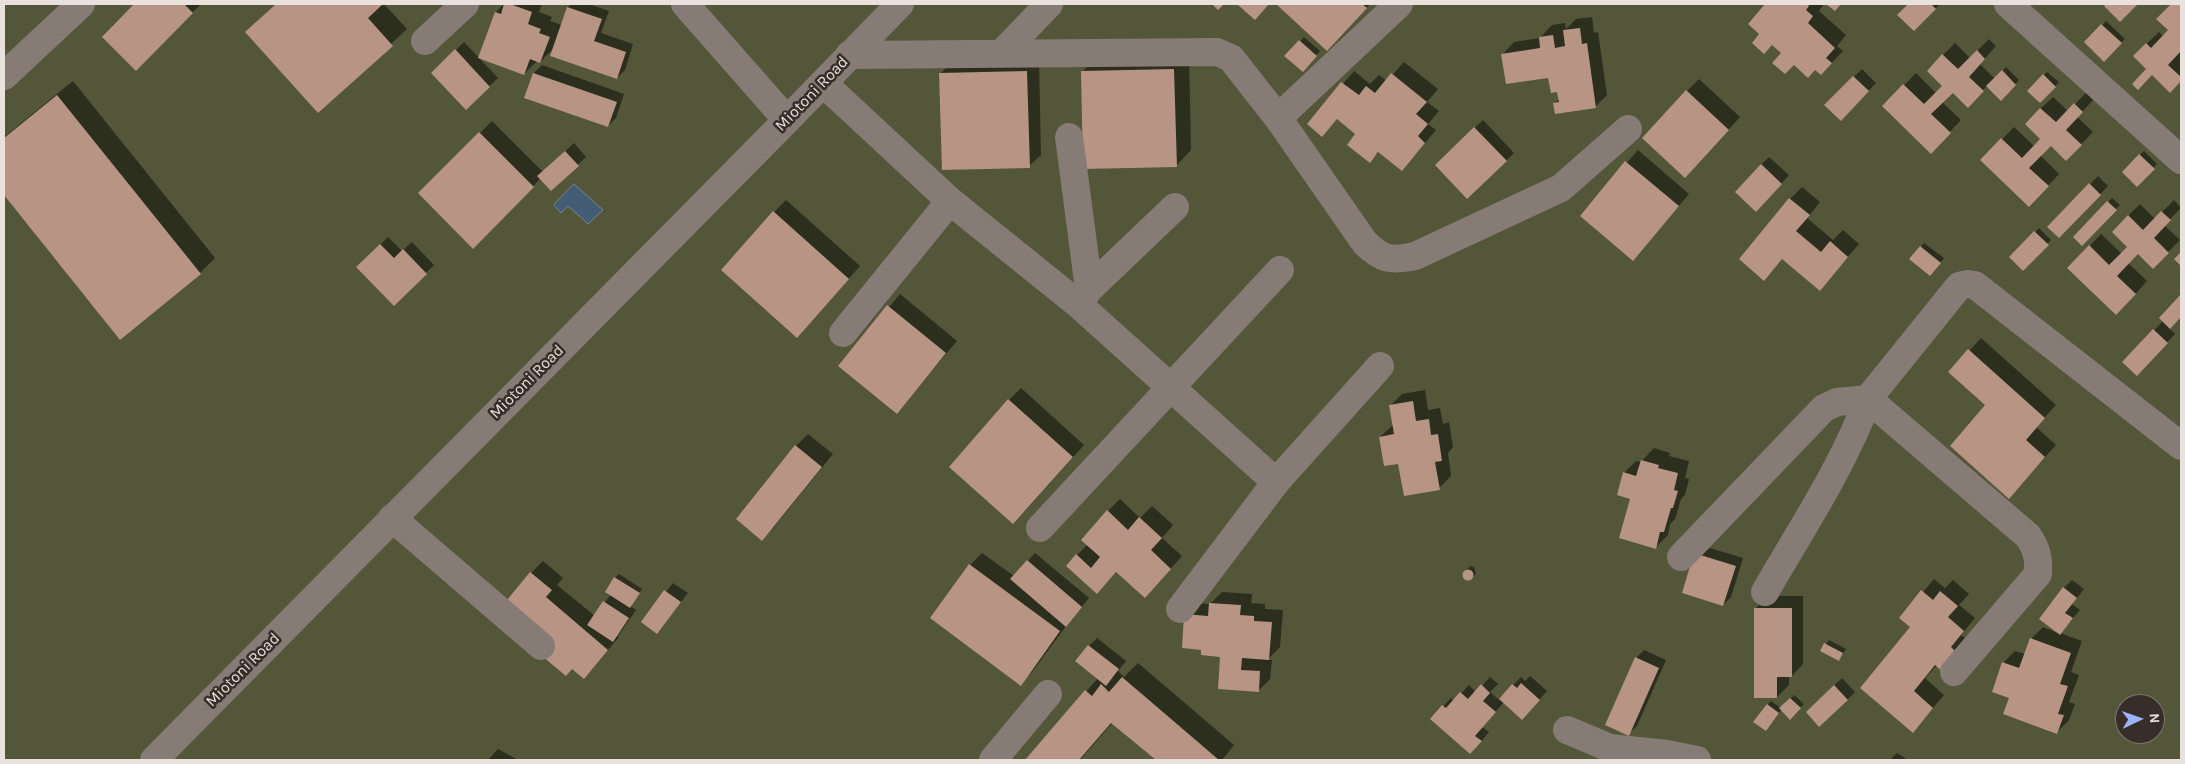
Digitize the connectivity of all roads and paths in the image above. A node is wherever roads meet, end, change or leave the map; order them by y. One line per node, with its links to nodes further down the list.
1 (81, 4): 11 (street)
2 (464, 4): 8 (street)
3 (685, 4): 14 (street)
4 (900, 4): 10 (street, Miotoni Road)
5 (1049, 4): 9 (street)
6 (1399, 4): 13 (street)
7 (2008, 4): 17 (street)
8 (425, 41)
9 (1002, 53): 10 (street); 13 (street)
10 (849, 56): 12 (street, Miotoni Road)
11 (4, 76)
12 (823, 83): 14 (street, Miotoni Road); 18 (street)
13 (1278, 118): 15 (street)
14 (788, 120): 28 (street, Miotoni Road)
15 (1628, 129)
16 (1069, 137): 21 (street)
17 (2181, 160)
18 (950, 201): 21 (street); 22 (street)
19 (1175, 207): 21 (street)
20 (1280, 270): 24 (street)
21 (1084, 297): 24 (street)
22 (843, 334)
23 (1380, 366): 27 (street)
24 (1170, 388): 27 (street); 29 (street)
25 (1868, 399): 26 (street); 30 (street); 31 (street); 34 (street)
26 (2181, 446)
27 (1276, 482): 32 (street)
28 (392, 518): 33 (street); 37 (street, Miotoni Road)
29 (1040, 528)
30 (1681, 557)
31 (1765, 592)
32 (1180, 609)
33 (541, 646)
34 (1954, 672)
35 (1048, 694): 38 (street)
36 (1566, 730): 39 (street)
37 (154, 760)
38 (993, 760)
39 (1697, 760)

